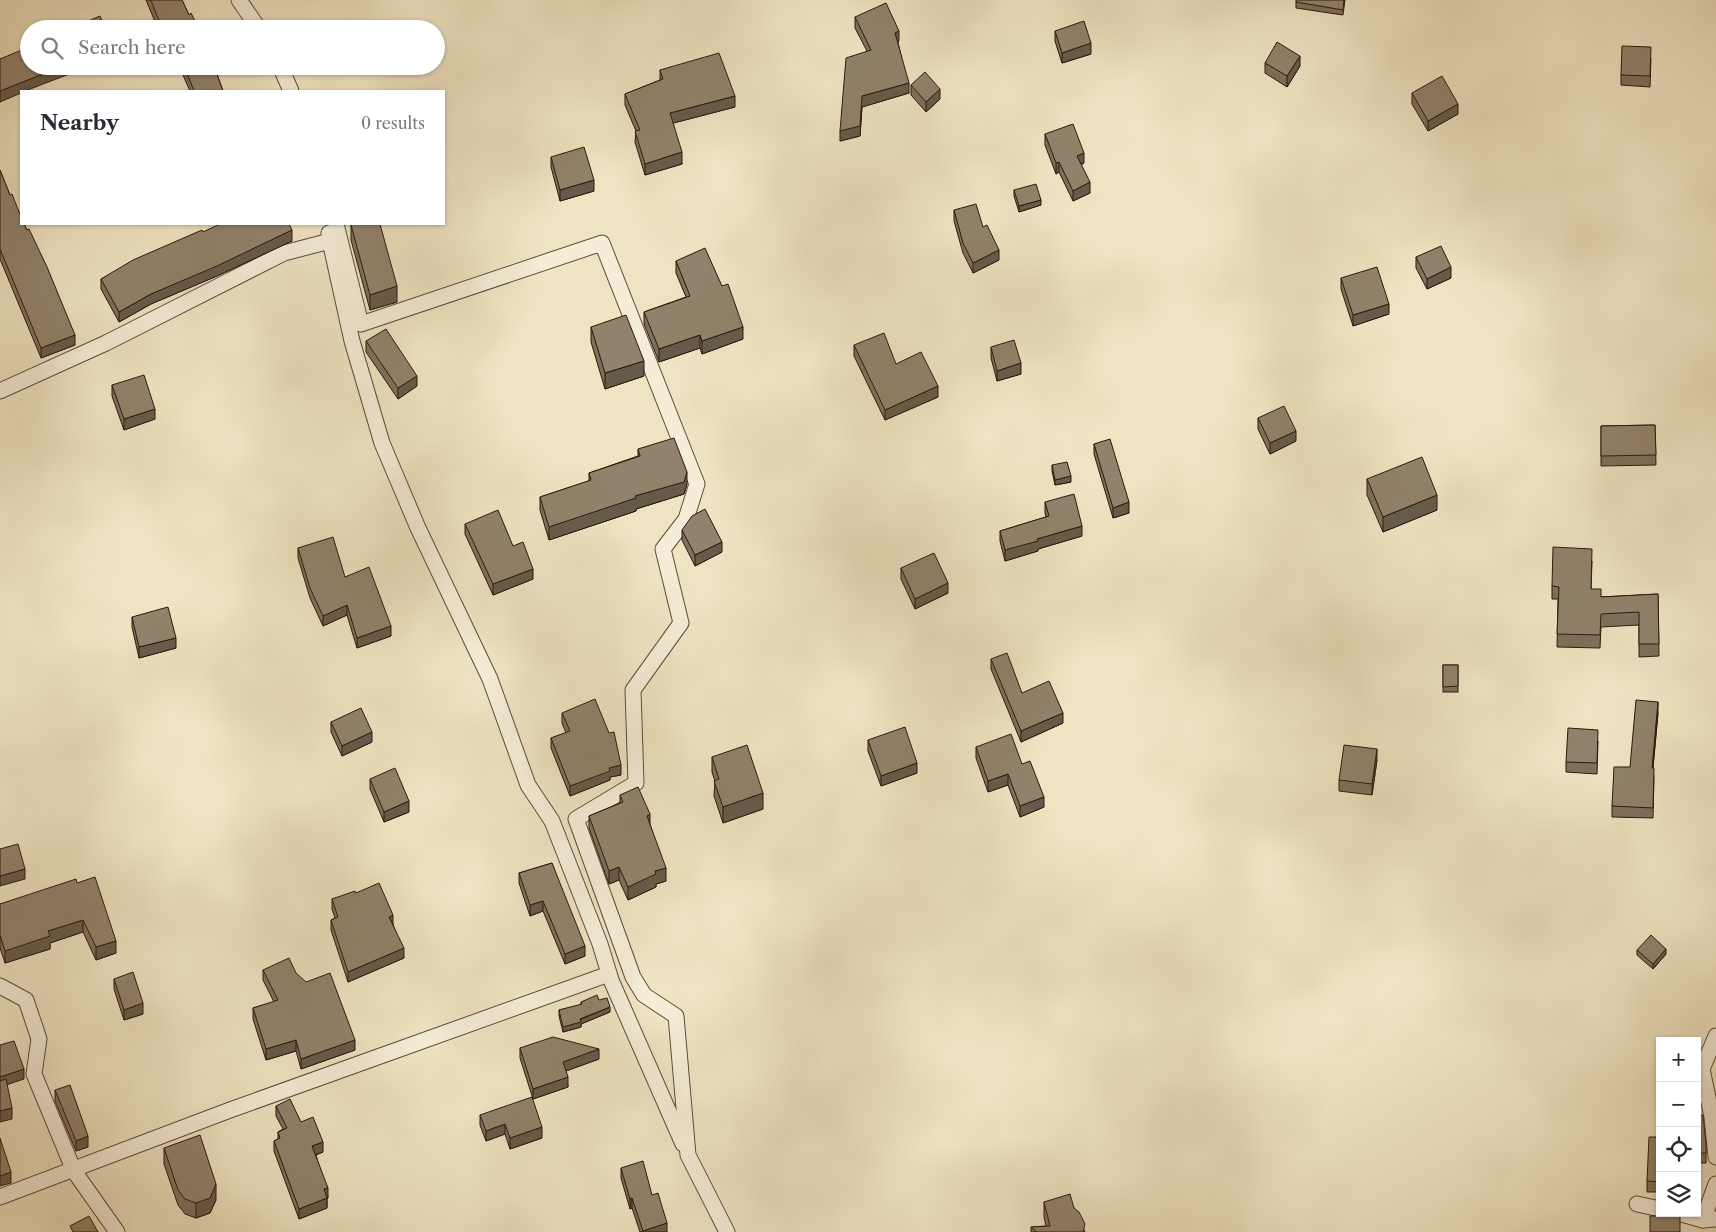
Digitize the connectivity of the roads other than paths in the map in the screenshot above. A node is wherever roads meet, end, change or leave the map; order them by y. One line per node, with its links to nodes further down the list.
1 (239, 0): 2 (street)
2 (253, 20)
3 (284, 75): 4 (street)
4 (291, 90)
5 (328, 225): 7 (street)
6 (336, 225): 12 (street)
7 (330, 241): 8 (street); 9 (street)
8 (0, 391)
9 (609, 974): 12 (street); 14 (street)
10 (0, 986): 14 (street)
11 (1716, 1036): 13 (street)
12 (688, 1155): 21 (street)
13 (1716, 1157)
14 (74, 1171): 16 (street); 20 (street)
15 (1716, 1184): 19 (street)
16 (0, 1198)
17 (1637, 1204): 18 (street)
18 (1656, 1208)
19 (1710, 1219)
20 (117, 1232)
21 (727, 1232)

